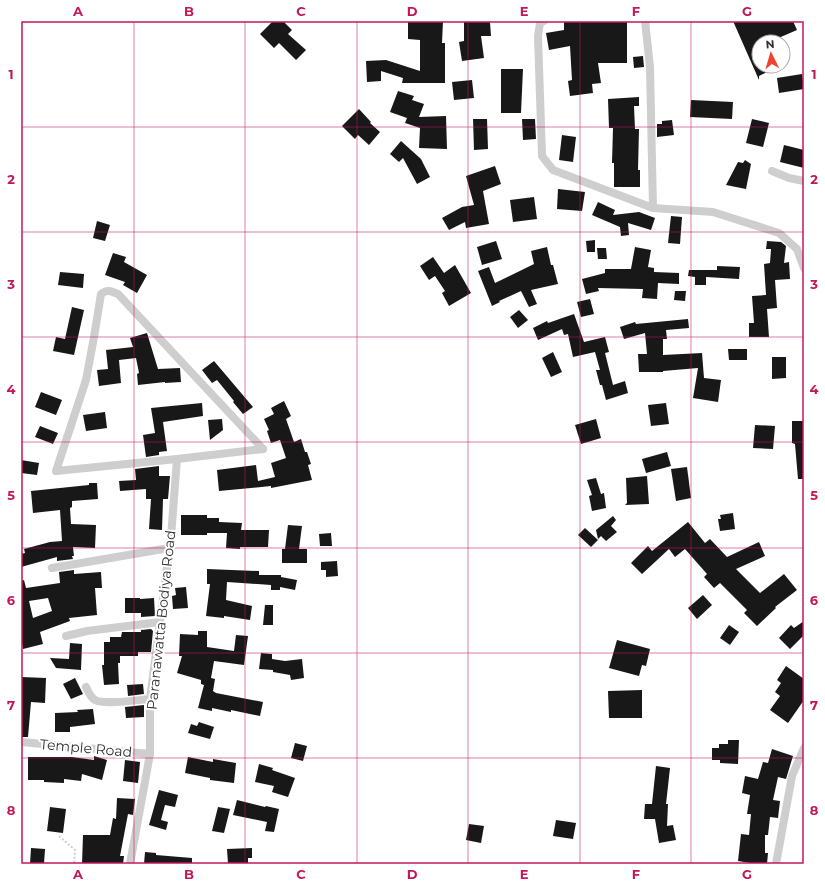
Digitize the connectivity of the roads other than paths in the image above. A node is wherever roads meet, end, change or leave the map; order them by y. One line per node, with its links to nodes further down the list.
1 (544, 21): 5 (street)
2 (645, 21): 5 (street)
3 (772, 171): 4 (street)
4 (804, 181)
5 (653, 208): 6 (street)
6 (804, 268)
7 (177, 460): 7 (street); 8 (street, Paranawatta Bodiya Road)
8 (169, 548): 9 (street); 10 (street, Paranawatta Bodiya Road)
9 (52, 568)
10 (160, 622): 11 (street); 13 (street, Paranawatta Bodiya Road)
11 (66, 636)
12 (86, 687): 13 (street)
13 (150, 699): 16 (street, Paranawatta Bodiya Road)
14 (21, 742): 16 (street, Temple Road)
15 (804, 748): 18 (street)
16 (150, 754): 17 (street, Paranawatta Bodiya Road)
17 (130, 864)
18 (776, 864)

